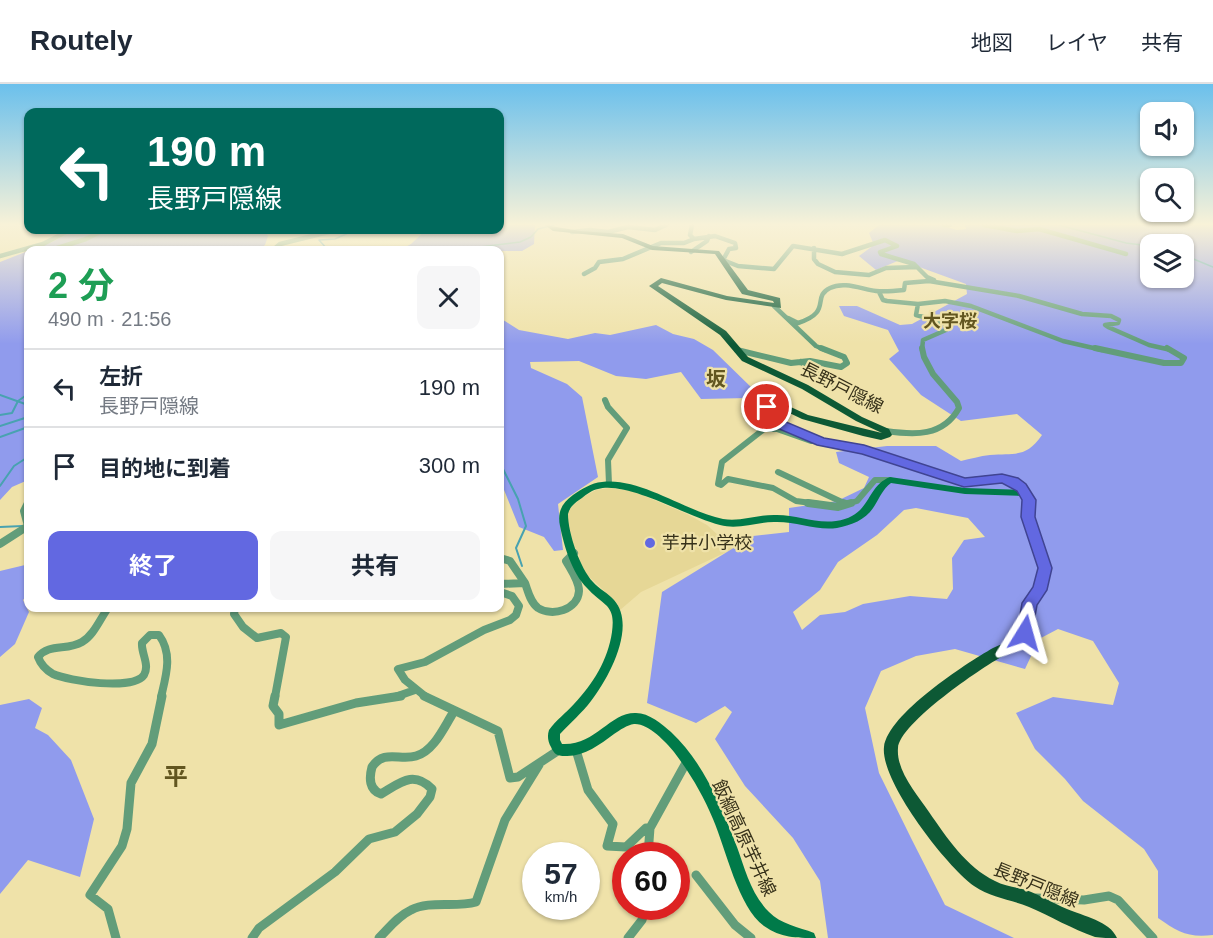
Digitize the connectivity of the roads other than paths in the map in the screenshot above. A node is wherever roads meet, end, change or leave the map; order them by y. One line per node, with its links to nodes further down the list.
1 (597, 265): 8 (street)
2 (726, 265): 12 (main road)
3 (735, 265): 4 (street)
4 (777, 265)
5 (820, 265): 7 (street)
6 (914, 265): 7 (street)
7 (918, 267): 9 (street)
8 (584, 274)
9 (942, 283): 10 (street); 11 (street)
10 (879, 291): 11 (street); 13 (street)
11 (918, 304): 18 (street)
12 (774, 306): 13 (street); 14 (main road, 長野戸隠線)
13 (788, 318): 15 (street)
14 (737, 350): 15 (street); 18 (main road, 長野戸隠線)
15 (801, 362): 16 (street)
16 (848, 383)
17 (605, 400): 22 (street)
18 (886, 431): 19 (main road, 長野戸隠線)
19 (815, 440): 23 (main road, 長野戸隠線); 24 (street)
20 (778, 472): 24 (street)
21 (890, 480): 22 (main road); 23 (main road); 24 (street)
22 (609, 484): 27 (main road)
23 (1025, 493): 43 (main road, 長野戸隠線)
24 (846, 504)
25 (24, 530): 26 (street)
26 (0, 544)
27 (574, 553): 30 (street); 36 (main road)
28 (504, 559): 30 (street)
29 (504, 584): 30 (street)
30 (525, 584)
31 (504, 593): 34 (street)
32 (105, 612): 45 (street)
33 (234, 612): 34 (street)
34 (415, 690): 35 (street)
35 (453, 713): 38 (street); 46 (street)
36 (559, 750): 37 (main road, 飯綱高原芋井線); 38 (street)
37 (576, 750): 39 (main road, 飯綱高原芋井線); 40 (street)
38 (543, 760): 47 (street)
39 (687, 761): 40 (street); 50 (main road, 飯綱高原芋井線)
40 (650, 828): 41 (street)
41 (649, 842)
42 (696, 875): 49 (street)
43 (1024, 897): 51 (main road, 長野戸隠線); 52 (street)
44 (642, 920): 48 (street)
45 (116, 938)
46 (252, 938)
47 (379, 938)
48 (628, 938)
49 (751, 938)
50 (809, 938)
51 (1109, 938)
52 (1153, 938)

